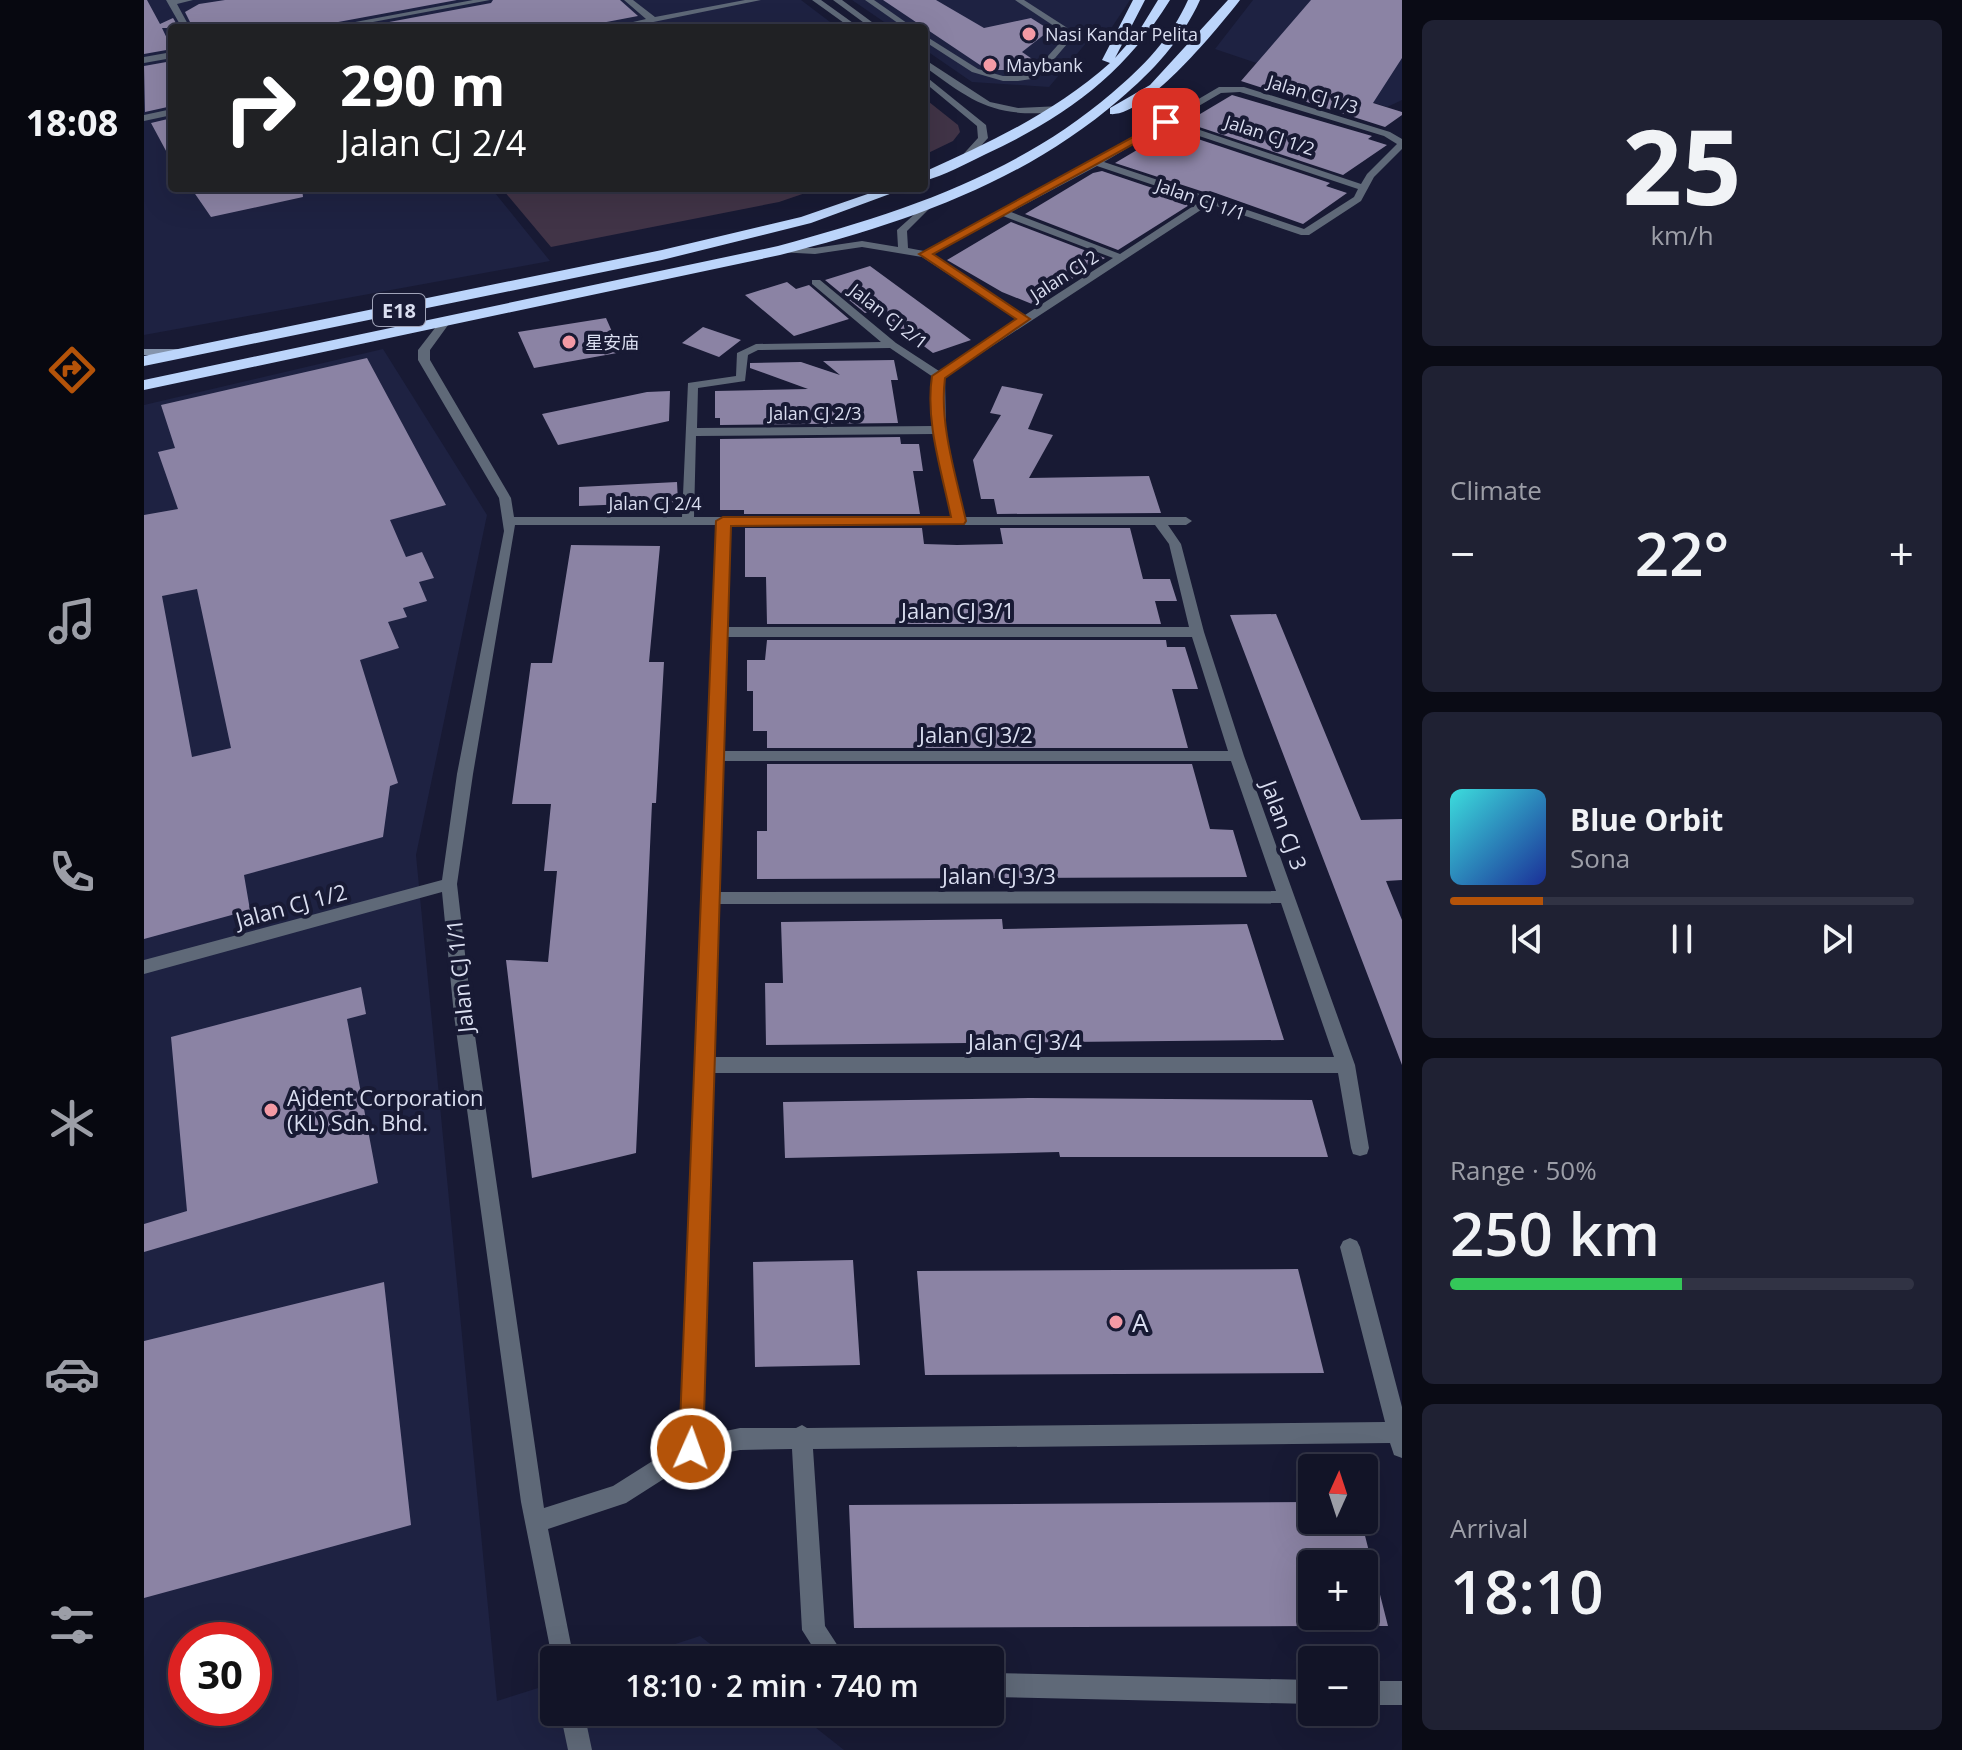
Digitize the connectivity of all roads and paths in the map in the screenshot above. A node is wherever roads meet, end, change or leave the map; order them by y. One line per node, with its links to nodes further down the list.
1 (189, 0): 13 (street)
2 (486, 0): 16 (street)
3 (628, 0): 14 (street)
4 (757, 0): 14 (street)
5 (816, 0): 18 (street)
6 (837, 0): 19 (street)
7 (869, 0): 20 (street)
8 (1019, 0): 21 (street)
9 (1139, 0): 25 (highway)
10 (1164, 0): 25 (highway)
11 (1194, 0): 30 (highway, E18)
12 (1234, 0): 30 (highway)
13 (170, 2): 15 (street)
14 (653, 20): 17 (street)
15 (184, 24)
16 (350, 24)
17 (632, 24)
18 (850, 24)
19 (870, 24)
20 (904, 24)
21 (928, 40)
22 (168, 56): 23 (street)
23 (144, 60)
24 (928, 65): 27 (street)
25 (1102, 77): 27 (highway)
26 (928, 81): 33 (street)
27 (1061, 109): 33 (highway)
28 (168, 113): 29 (street)
29 (144, 118)
30 (1091, 120): 39 (highway, E18)
31 (1166, 122): 32 (street, Jalan CJ 1/3); 34 (street); 36 (street, Jalan CJ 1/2)
32 (1402, 143): 36 (street)
33 (963, 160): 35 (highway)
34 (1096, 163): 38 (street, Jalan CJ 1/1); 40 (street)
35 (928, 175)
36 (1362, 187): 38 (street, Jalan CJ 1/1)
37 (887, 192): 50 (highway, E18)
38 (1208, 201): 44 (street, Jalan CJ 2)
39 (927, 206): 41 (highway, E18); 42 (street)
40 (1004, 213): 43 (street); 44 (street)
41 (778, 249): 42 (street); 47 (highway, E18)
42 (903, 249): 43 (street)
43 (925, 254): 46 (street)
44 (1121, 258): 46 (street, Jalan CJ 2)
45 (816, 282): 48 (street, Jalan CJ 2/1)
46 (1024, 319): 52 (street, Jalan CJ 2)
47 (446, 321): 53 (highway, E18); 56 (street, Jalan CJ 1/1)
48 (892, 345): 52 (street, Jalan CJ 2/1); 55 (street)
49 (144, 352): 50 (main road)
50 (193, 352): 51 (highway, E18)
51 (144, 361)
52 (939, 376): 54 (street, Jalan CJ 2/1)
53 (144, 385)
54 (940, 430): 55 (street, Jalan CJ 2/3); 59 (street, Jalan CJ 2/1)
55 (690, 432): 57 (street)
56 (509, 521): 57 (street, Jalan CJ 2/4); 66 (street, Jalan CJ 1/1)
57 (688, 521): 58 (street, Jalan CJ 2/4)
58 (723, 521): 59 (street, Jalan CJ 2/4); 62 (street)
59 (959, 521): 60 (street, Jalan CJ 2/4)
60 (1159, 521): 61 (street, Jalan CJ 2/4); 63 (street, Jalan CJ 3)
61 (1186, 521)
62 (720, 632): 63 (street, Jalan CJ 3/1); 64 (street)
63 (1197, 632): 65 (street, Jalan CJ 3)
64 (715, 756): 65 (street, Jalan CJ 3/2); 68 (street)
65 (1237, 756): 67 (street, Jalan CJ 3)
66 (449, 884): 69 (street, Jalan CJ 1/2); 77 (street, Jalan CJ 1/1)
67 (1288, 897): 68 (street, Jalan CJ 3/3); 71 (street, Jalan CJ 3)
68 (710, 898): 70 (street)
69 (144, 967)
70 (705, 1065): 71 (street, Jalan CJ 3/4); 76 (street)
71 (1346, 1065): 72 (street, Jalan CJ 3)
72 (1360, 1148)
73 (1350, 1247): 75 (street)
74 (802, 1436): 75 (street); 76 (street); 79 (street)
75 (1400, 1440)
76 (691, 1449): 77 (street)
77 (535, 1522): 78 (street, Jalan CJ 1/1)
78 (559, 1646)
79 (825, 1646)
80 (1004, 1685): 81 (street)
81 (1298, 1692)
82 (1378, 1693): 83 (street)
83 (1402, 1693)
84 (575, 1726): 85 (street)
85 (580, 1750)

